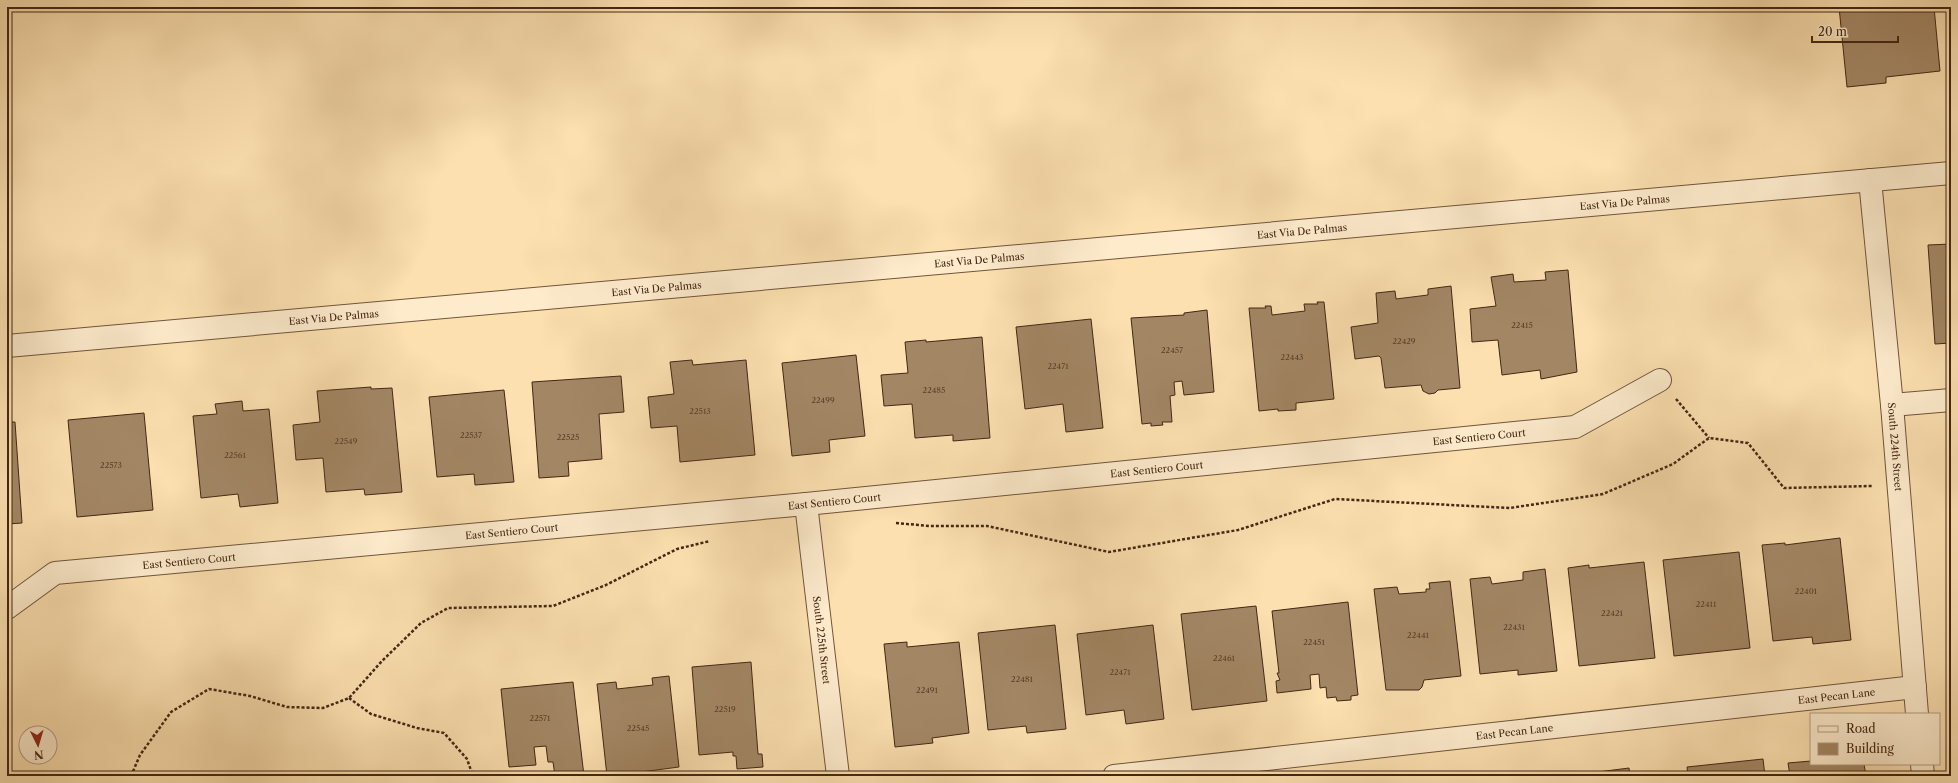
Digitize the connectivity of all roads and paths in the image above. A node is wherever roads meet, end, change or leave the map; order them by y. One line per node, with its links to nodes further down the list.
1 (1951, 173): 2 (street, East Via De Palmas)
2 (1870, 180): 3 (street, East Via De Palmas); 6 (street, South 224th Street)
3 (7, 346)
4 (1660, 380): 7 (path); 9 (street, East Sentiero Court)
5 (1951, 400): 6 (street)
6 (1892, 405): 8 (street, South 224th Street)
7 (1709, 438): 8 (path); 10 (path)
8 (1898, 485): 13 (street, South 224th Street)
9 (806, 504): 12 (street, East Sentiero Court); 19 (street, South 225th Street)
10 (893, 522)
11 (714, 540): 14 (path)
12 (7, 608)
13 (1915, 687): 15 (street, South 224th Street); 20 (street, East Pecan Lane)
14 (350, 698): 17 (path); 18 (path)
15 (1917, 713)
16 (1922, 765): 21 (street)
17 (131, 776)
18 (473, 776)
19 (838, 776)
20 (1114, 776)
21 (1923, 776)

